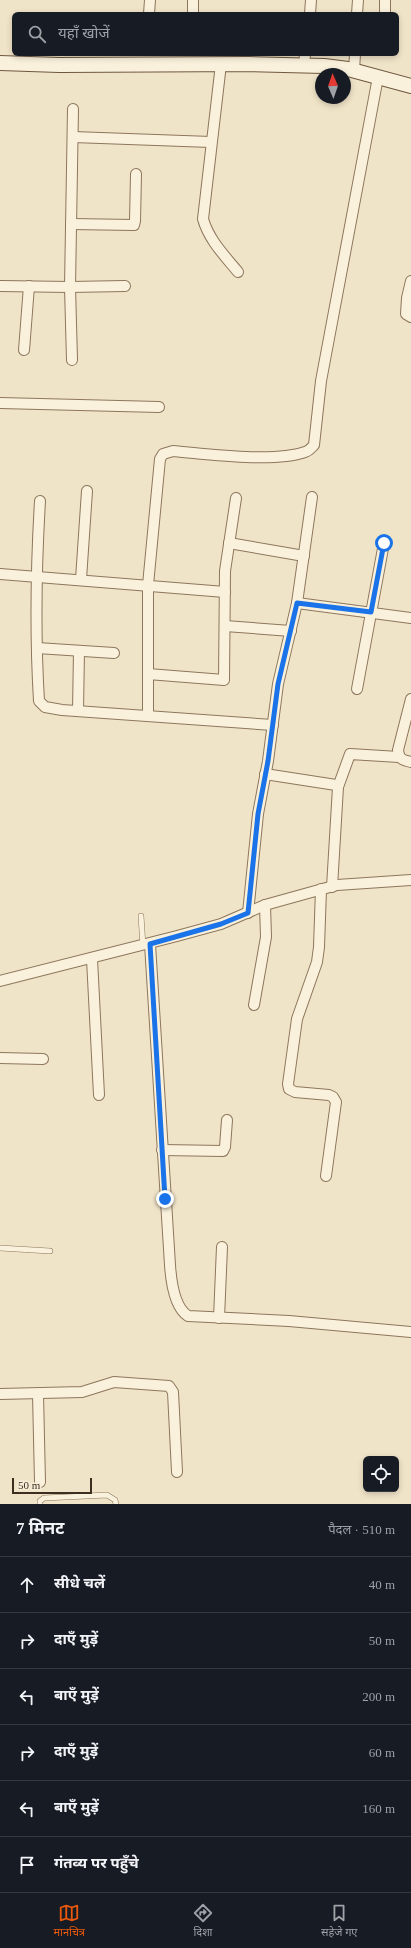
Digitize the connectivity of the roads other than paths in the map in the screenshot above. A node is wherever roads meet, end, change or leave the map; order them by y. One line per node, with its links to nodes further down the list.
1 (150, 0): 6 (street)
2 (193, 0): 7 (street)
3 (311, 0): 8 (street)
4 (358, 0): 9 (street)
5 (385, 0): 10 (street)
6 (149, 12)
7 (193, 12)
8 (310, 12)
9 (357, 12)
10 (385, 12)
11 (355, 56): 17 (street)
12 (148, 59): 13 (street); 15 (street)
13 (194, 59): 16 (street)
14 (305, 60): 16 (street); 17 (street)
15 (0, 63)
16 (220, 64): 22 (street)
17 (354, 70): 18 (street)
18 (378, 77): 19 (street); 46 (street)
19 (411, 86)
20 (73, 109): 21 (street)
21 (72, 137): 22 (street); 24 (street)
22 (211, 142): 25 (street)
23 (136, 174): 24 (street)
24 (70, 224): 30 (street)
25 (238, 272)
26 (411, 281): 31 (street)
27 (0, 286): 28 (street)
28 (29, 286): 30 (street); 32 (street)
29 (125, 286): 30 (street)
30 (70, 287): 33 (street)
31 (411, 317)
32 (24, 350)
33 (72, 360)
34 (0, 403): 35 (street)
35 (159, 407)
36 (87, 491): 45 (street)
37 (312, 497): 42 (street)
38 (236, 498): 40 (street)
39 (40, 502): 44 (street)
40 (229, 543): 42 (street); 47 (street)
41 (384, 543): 49 (street)
42 (304, 556): 48 (street)
43 (0, 574): 44 (street)
44 (35, 576): 45 (street); 53 (street)
45 (81, 579): 46 (street)
46 (148, 585): 47 (street); 56 (street)
47 (225, 592): 51 (street)
48 (297, 603): 49 (street); 52 (street)
49 (371, 612): 50 (street); 57 (street)
50 (411, 618)
51 (225, 626): 52 (street); 56 (street)
52 (291, 631): 61 (street)
53 (37, 648): 54 (street); 59 (street)
54 (79, 651): 55 (street); 59 (street)
55 (114, 653)
56 (148, 674): 60 (street)
57 (357, 689)
58 (411, 699): 62 (street)
59 (78, 711): 60 (street)
60 (148, 716): 61 (street)
61 (273, 725): 64 (street)
62 (399, 757): 63 (street); 65 (street)
63 (411, 762)
64 (265, 774): 65 (street); 70 (street)
65 (338, 786): 67 (street)
66 (411, 880): 67 (street)
67 (332, 887): 68 (street)
68 (321, 889): 69 (street); 81 (street)
69 (265, 905): 70 (street); 75 (street)
70 (248, 913): 72 (street)
71 (141, 916): 72 (lane)
72 (147, 945): 73 (street); 80 (street)
73 (92, 959): 74 (street); 78 (street)
74 (0, 981)
75 (254, 1005)
76 (0, 1058): 77 (street)
77 (42, 1060)
78 (99, 1095)
79 (227, 1120): 80 (street)
80 (162, 1150): 85 (street)
81 (326, 1176)
82 (222, 1247): 85 (street)
83 (0, 1248): 84 (lane)
84 (50, 1251)
85 (220, 1318): 86 (street)
86 (411, 1332)
87 (0, 1394): 88 (street)
88 (38, 1394): 89 (street); 90 (street)
89 (177, 1472)
90 (40, 1482)
91 (40, 1504): 92 (lane)
92 (116, 1504)

